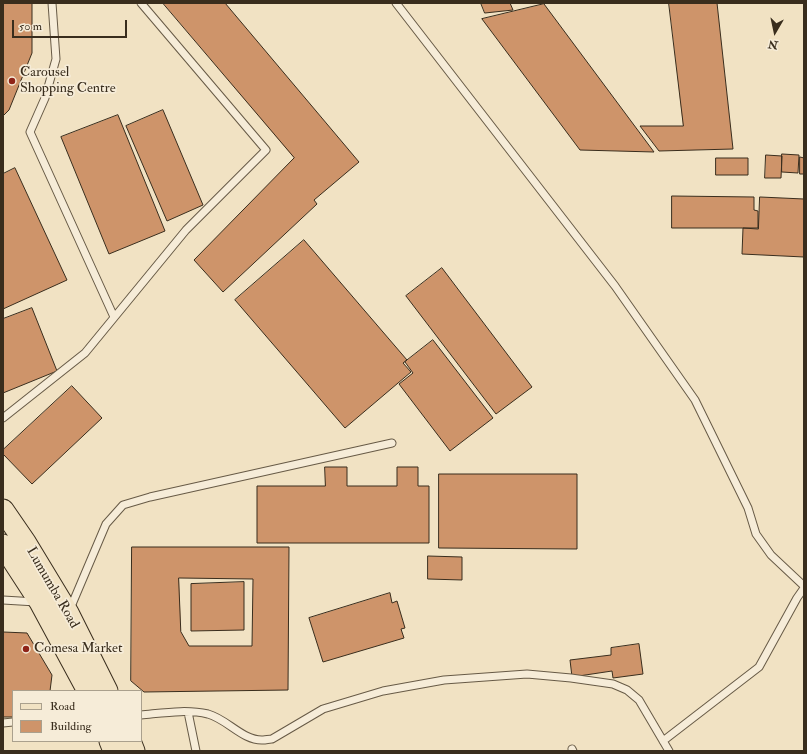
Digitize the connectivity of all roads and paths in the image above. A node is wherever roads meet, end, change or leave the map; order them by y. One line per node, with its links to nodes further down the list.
1 (52, 3): 4 (lane)
2 (141, 3): 4 (lane)
3 (396, 3): 9 (lane)
4 (114, 317): 5 (lane)
5 (3, 418)
6 (392, 443): 12 (lane)
7 (3, 510): 12 (main road, Lumumba Road)
8 (3, 545): 11 (main road, Lumumba Road)
9 (804, 587): 17 (lane)
10 (3, 600): 11 (lane)
11 (40, 602): 13 (main road, Lumumba Road)
12 (68, 613): 14 (main road, Lumumba Road)
13 (87, 690)
14 (106, 690)
15 (188, 712): 16 (lane); 17 (lane); 18 (lane)
16 (142, 715)
17 (663, 741): 19 (lane)
18 (196, 751)
19 (669, 751)

